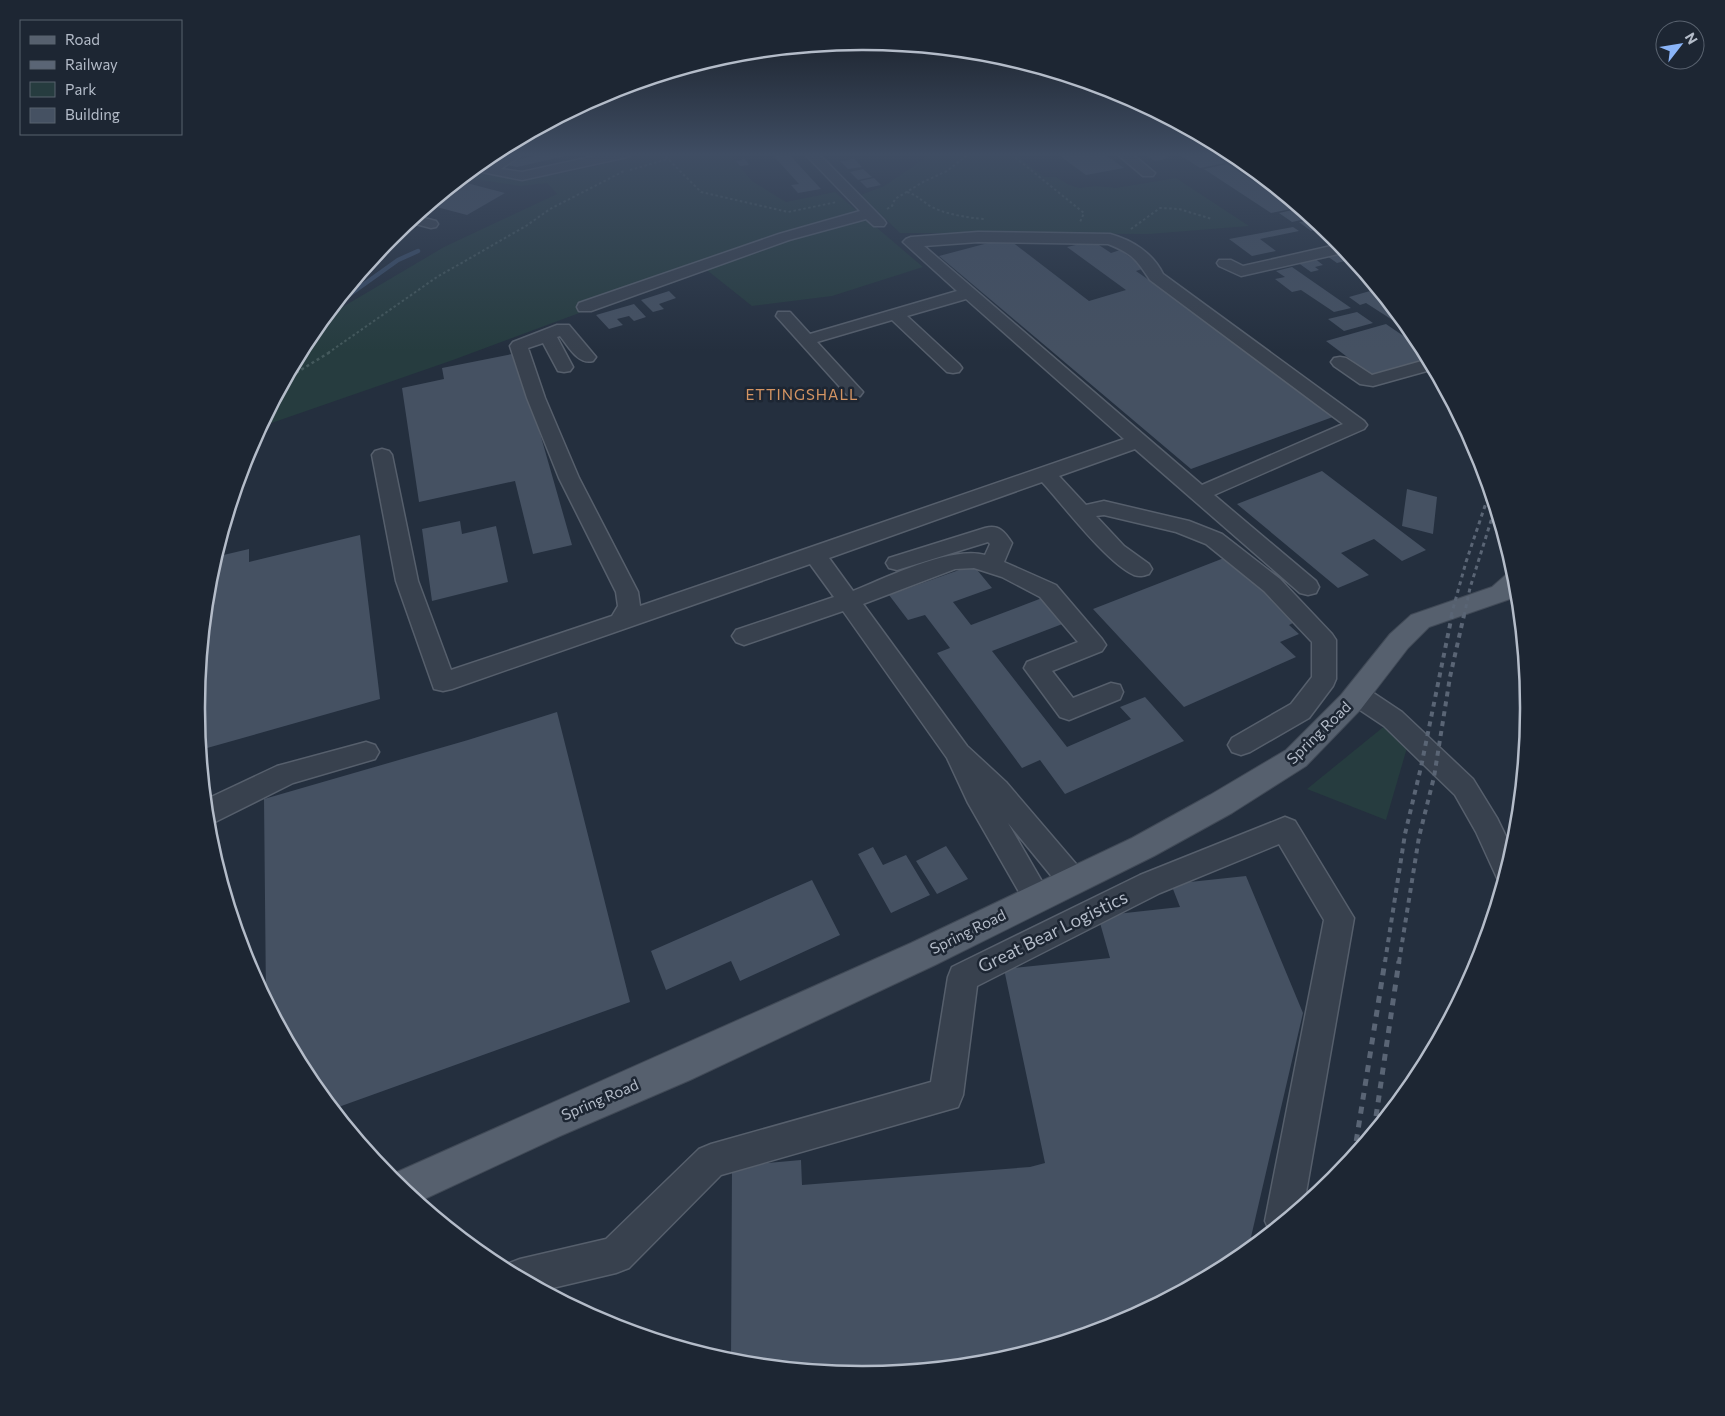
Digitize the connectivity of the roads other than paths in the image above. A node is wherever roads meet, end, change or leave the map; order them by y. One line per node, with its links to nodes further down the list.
1 (848, 219): 9 (street)
2 (876, 219): 5 (street)
3 (420, 221): 4 (street)
4 (431, 224)
5 (881, 225)
6 (1335, 250): 7 (street)
7 (1226, 264)
8 (969, 293): 10 (street); 20 (street); 23 (street)
9 (585, 307)
10 (895, 314): 13 (street); 18 (street)
11 (784, 316): 13 (street)
12 (547, 335): 14 (street); 17 (street); 32 (street)
13 (806, 340): 19 (street)
14 (587, 357)
15 (1340, 362): 16 (street)
16 (1424, 366)
17 (564, 367)
18 (953, 368)
19 (854, 392)
20 (1138, 441): 22 (street); 23 (street)
21 (382, 455): 32 (street)
22 (1046, 474): 24 (street); 25 (street)
23 (1199, 494): 30 (street)
24 (1081, 513): 28 (street); 36 (street)
25 (815, 555): 31 (street); 32 (street)
26 (897, 562): 27 (street)
27 (990, 566): 31 (street); 34 (street)
28 (1141, 569)
29 (1509, 586): 35 (main road, Spring Road)
30 (1308, 587)
31 (848, 601): 33 (street); 38 (street)
32 (621, 620)
33 (744, 636)
34 (1111, 692)
35 (1357, 695): 40 (street); 41 (main road, Spring Road)
36 (1241, 745)
37 (366, 752): 39 (street)
38 (958, 753): 41 (street); 42 (street)
39 (213, 810)
40 (1503, 859)
41 (1072, 880): 42 (main road, Spring Road)
42 (1038, 897): 43 (main road, Spring Road)
43 (410, 1185)
44 (1285, 1212): 45 (street, Great Bear Logistics)
45 (528, 1275)

